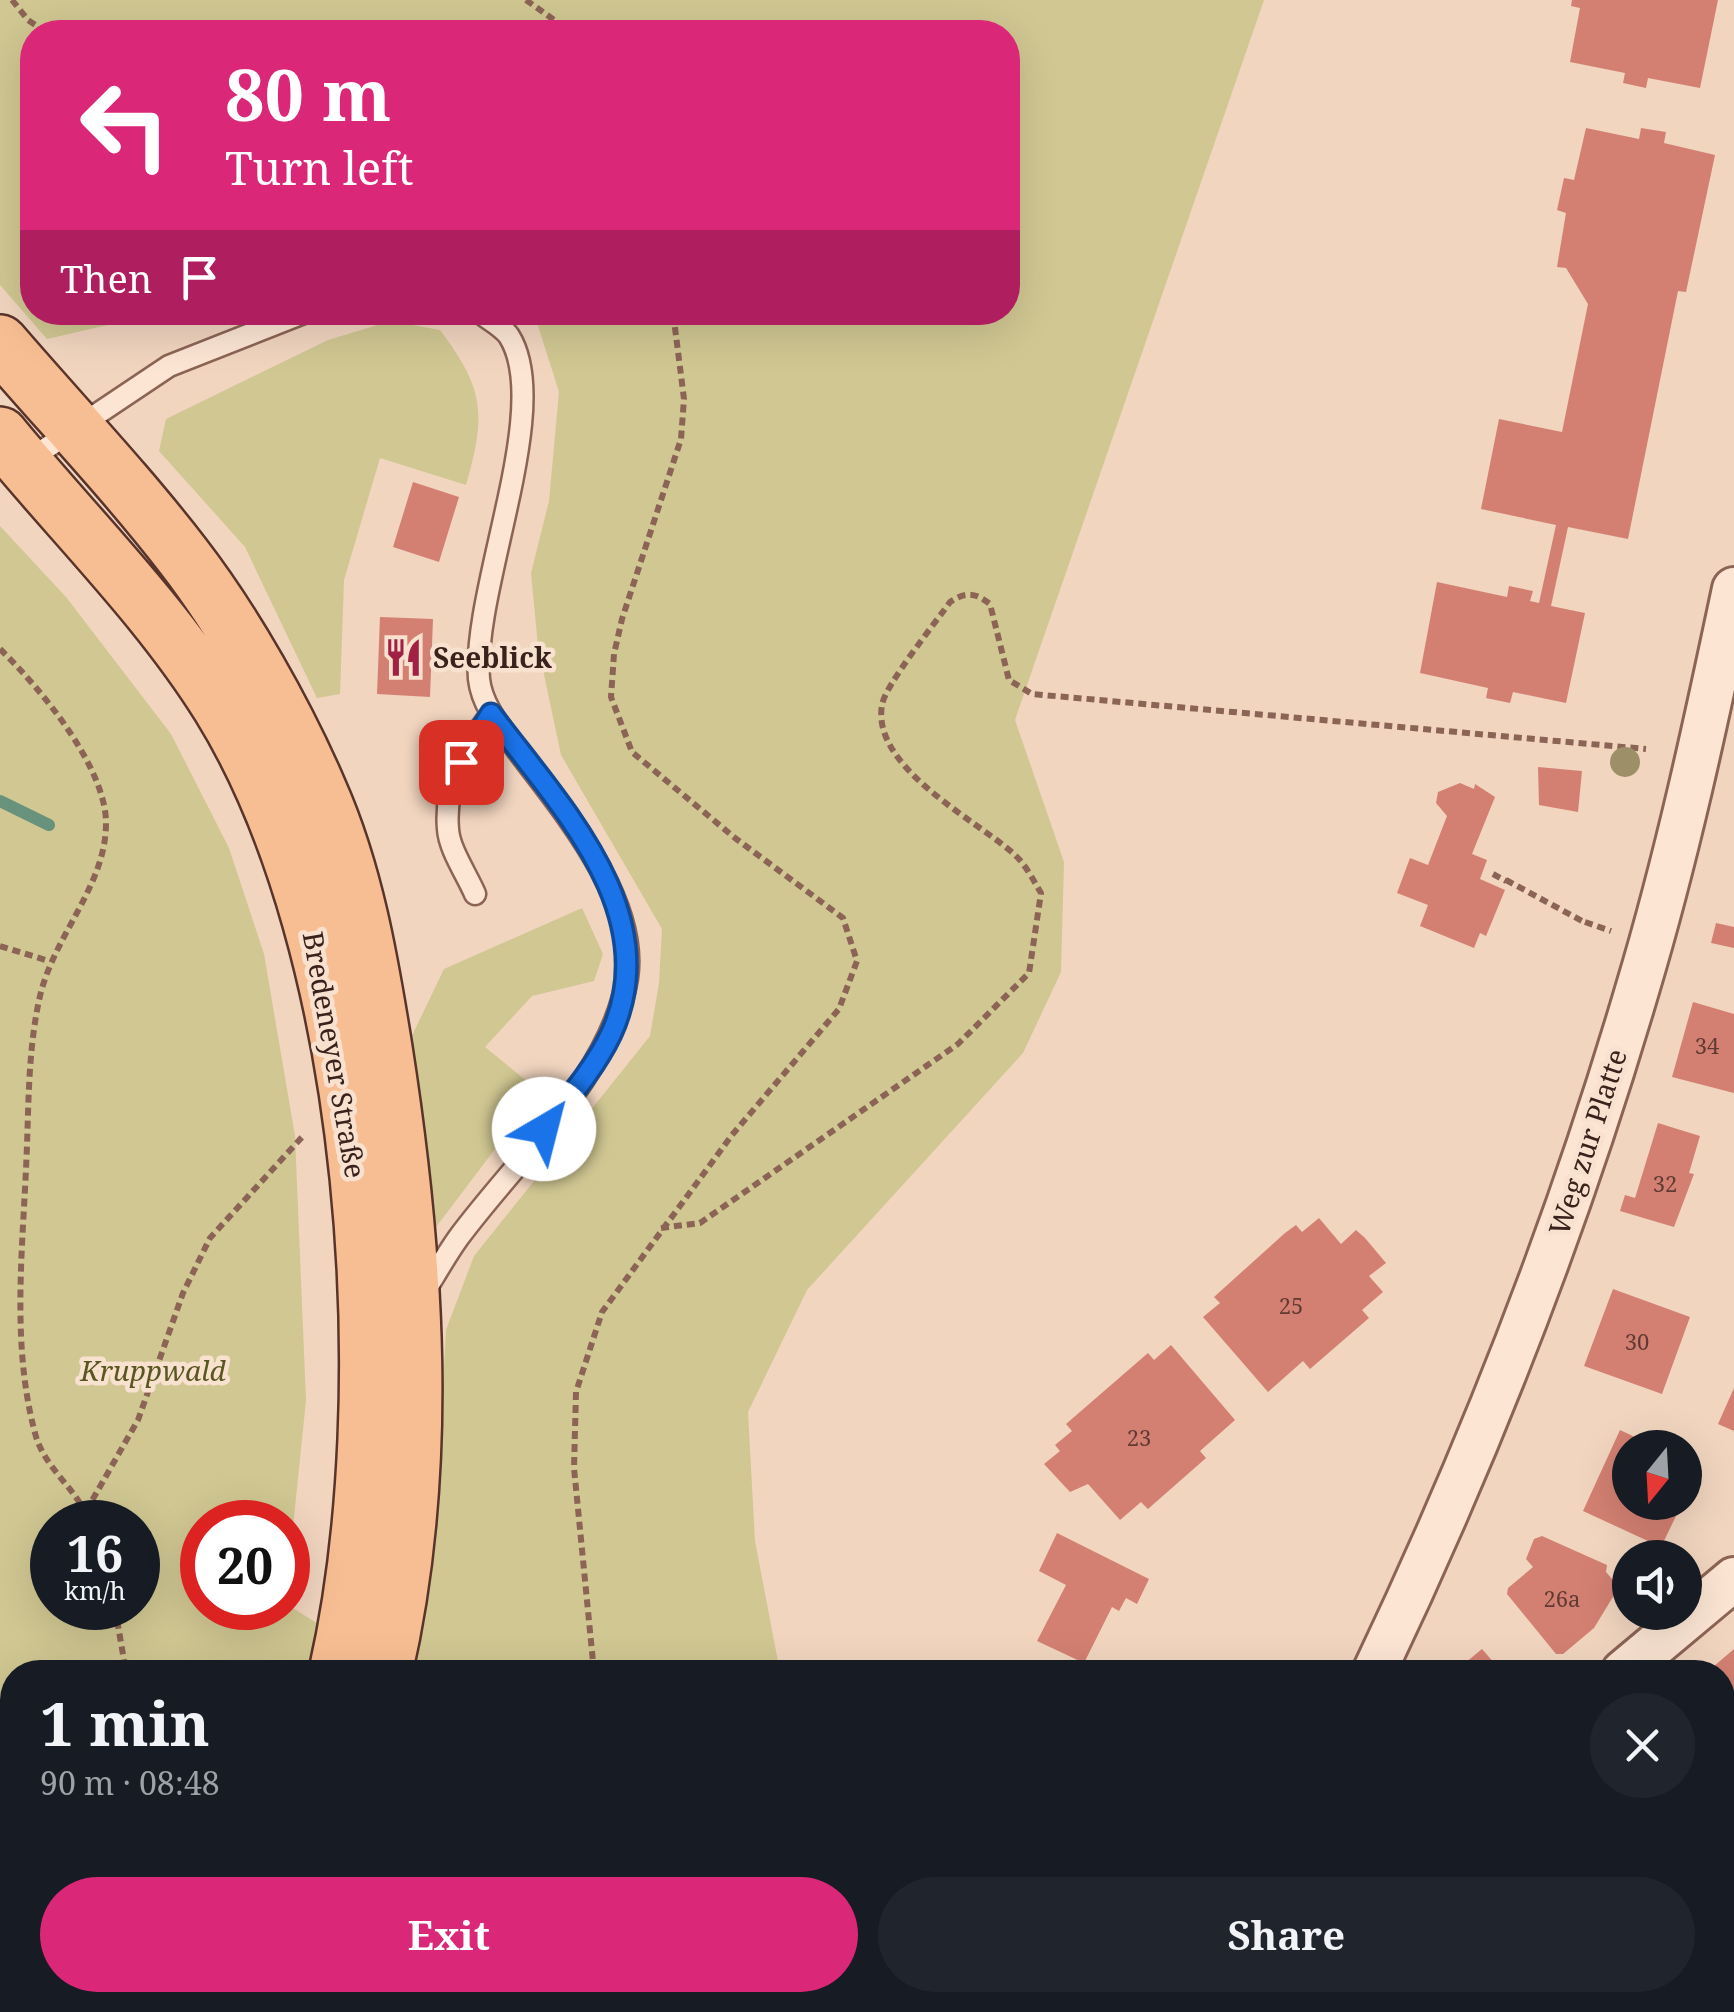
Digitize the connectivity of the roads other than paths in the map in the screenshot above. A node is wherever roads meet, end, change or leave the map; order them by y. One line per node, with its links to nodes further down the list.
1 (273, 325): 4 (lane, Bredeneyer Straße)
2 (496, 325): 7 (lane)
3 (0, 343): 4 (main road, Bredeneyer Straße)
4 (74, 428): 5 (lane, Bredeneyer Straße); 9 (main road, Bredeneyer Straße)
5 (12, 450): 11 (main road, Bredeneyer Straße)
6 (1734, 590): 13 (street, Weg zur Platte)
7 (491, 714): 8 (lane); 9 (lane)
8 (475, 894)
9 (413, 1310): 12 (main road, Bredeneyer Straße)
10 (1734, 1579): 14 (street)
11 (340, 1660)
12 (387, 1660)
13 (1380, 1660)
14 (1636, 1660)

